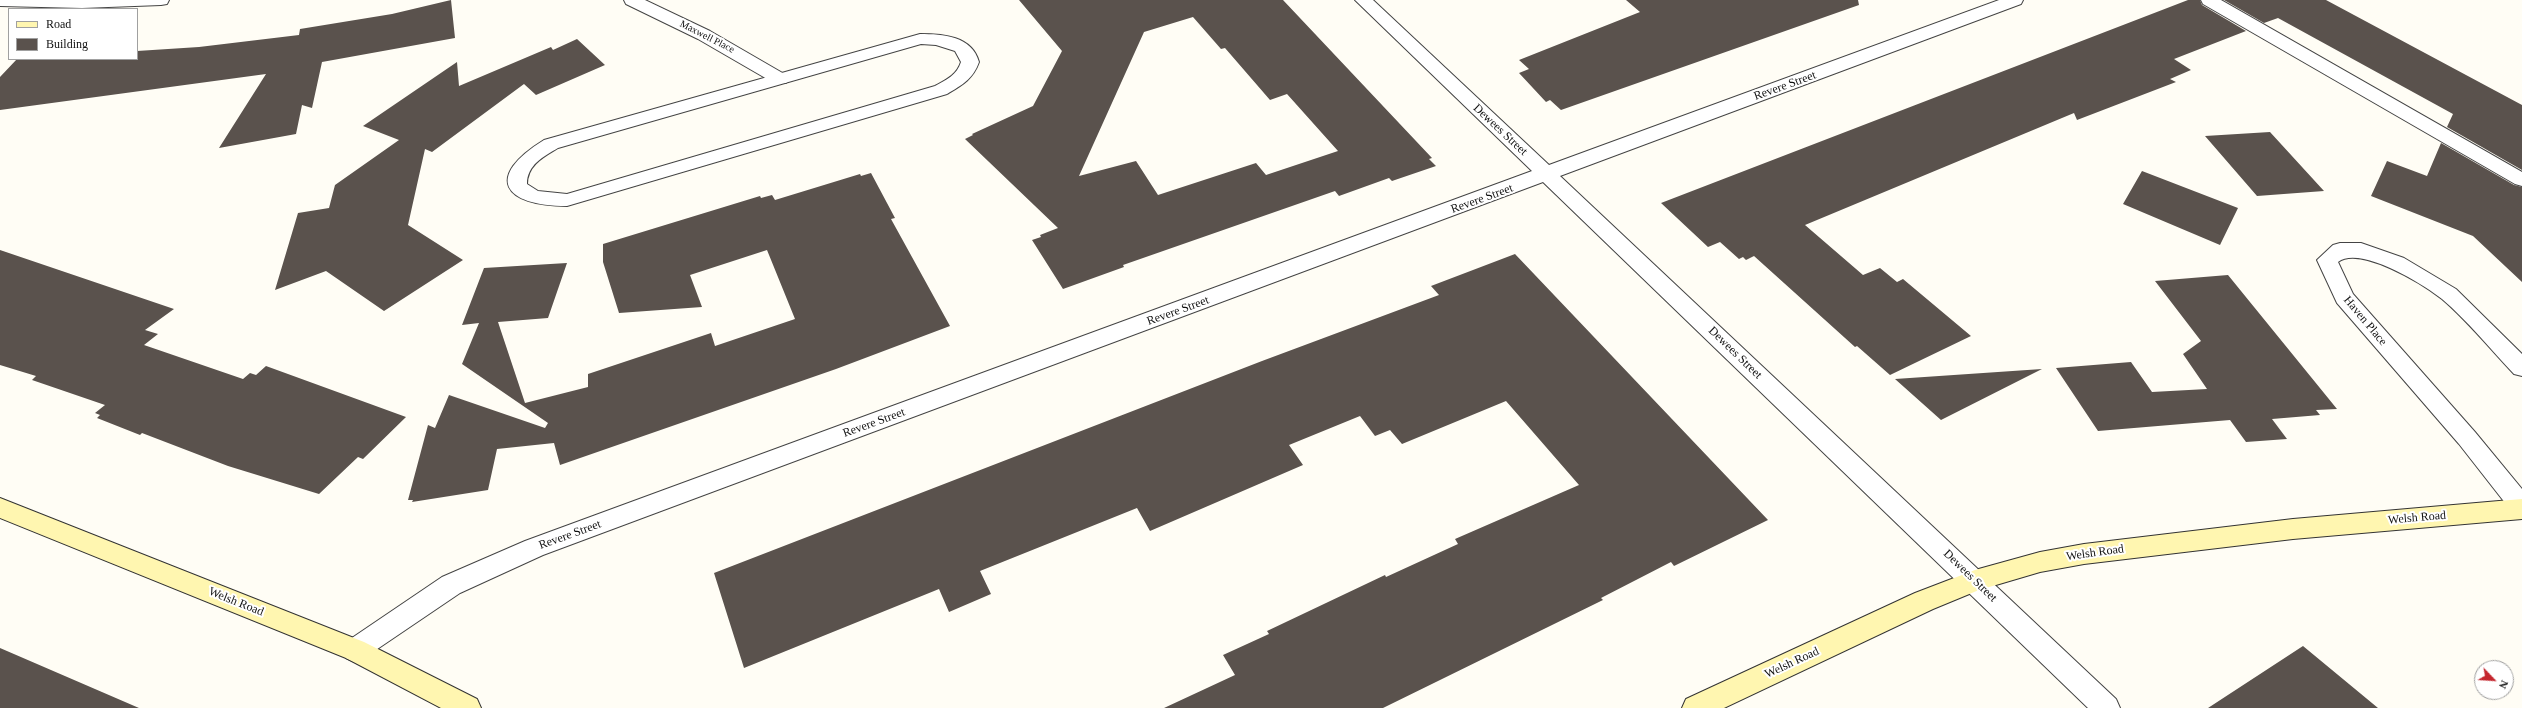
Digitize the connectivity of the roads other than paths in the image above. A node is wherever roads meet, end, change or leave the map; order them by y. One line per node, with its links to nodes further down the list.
1 (161, 0): 6 (street)
2 (632, 0): 7 (street, Maxwell Place)
3 (1363, 0): 8 (street, Dewees Street)
4 (2015, 0): 8 (street, Revere Street)
5 (2209, 0): 9 (street)
6 (0, 1)
7 (780, 79): 7 (street)
8 (1547, 174): 14 (street, Dewees Street); 15 (street, Revere Street)
9 (2522, 180)
10 (2522, 368): 11 (street, Haven Place)
11 (2522, 506)
12 (0, 508): 15 (street, Welsh Road)
13 (2522, 509): 14 (street, Welsh Road)
14 (1975, 581): 17 (street, Welsh Road); 18 (street, Dewees Street)
15 (355, 650): 16 (street, Welsh Road)
16 (467, 708)
17 (1696, 708)
18 (2106, 708)

